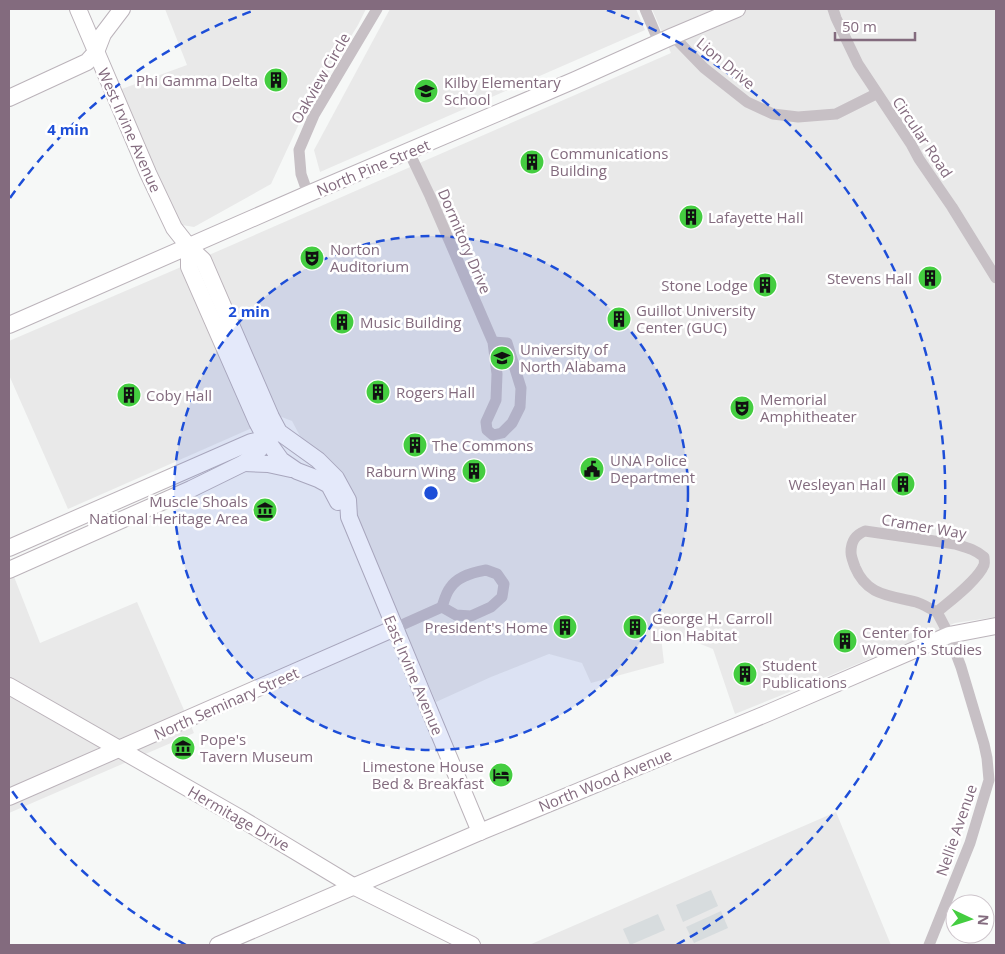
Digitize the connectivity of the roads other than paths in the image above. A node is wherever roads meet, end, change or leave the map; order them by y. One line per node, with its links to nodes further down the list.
1 (78, 9): 8 (street, West Irvine Avenue)
2 (122, 9): 8 (street)
3 (378, 9): 12 (street, Oakview Circle)
4 (645, 9): 7 (street)
5 (738, 9): 7 (street, North Pine Street)
6 (833, 9): 9 (street, Circular Road)
7 (666, 39): 9 (street, Lion Drive); 11 (street, North Pine Street)
8 (96, 52): 10 (street); 13 (street, West Irvine Avenue)
9 (876, 94): 14 (street, Circular Road)
10 (9, 98)
11 (409, 152): 12 (street, North Pine Street); 16 (street, Dormitory Drive)
12 (308, 194): 13 (street, North Pine Street)
13 (189, 247): 15 (street, North Pine Street); 17 (street, East Irvine Avenue)
14 (996, 278)
15 (9, 325)
16 (493, 342): 16 (street, Dormitory Drive)
17 (272, 435): 18 (street); 19 (street, East Irvine Avenue); 20 (street); 22 (street, East Irvine Avenue)
18 (244, 462): 19 (street); 21 (street)
19 (298, 471): 22 (street, East Irvine Avenue)
20 (182, 472): 21 (street); 23 (street)
21 (191, 489): 24 (street)
22 (349, 517): 28 (street, East Irvine Avenue)
23 (9, 548)
24 (9, 570)
25 (442, 607): 25 (street); 28 (street, North Seminary Street)
26 (938, 612): 26 (street, Cramer Way); 29 (street)
27 (996, 626): 29 (street, North Wood Avenue)
28 (395, 628): 31 (street, North Seminary Street); 34 (street, East Irvine Avenue)
29 (949, 635): 32 (street, Nellie Avenue); 34 (street, North Wood Avenue)
30 (9, 686): 31 (street, Hermitage Drive)
31 (119, 750): 33 (street, North Seminary Street); 35 (street, Hermitage Drive)
32 (993, 781): 38 (street, Nellie Avenue)
33 (9, 797)
34 (480, 832): 35 (street, North Wood Avenue)
35 (353, 886): 36 (street, North Wood Avenue); 37 (street, Hermitage Drive)
36 (218, 945)
37 (472, 945)
38 (929, 945)

